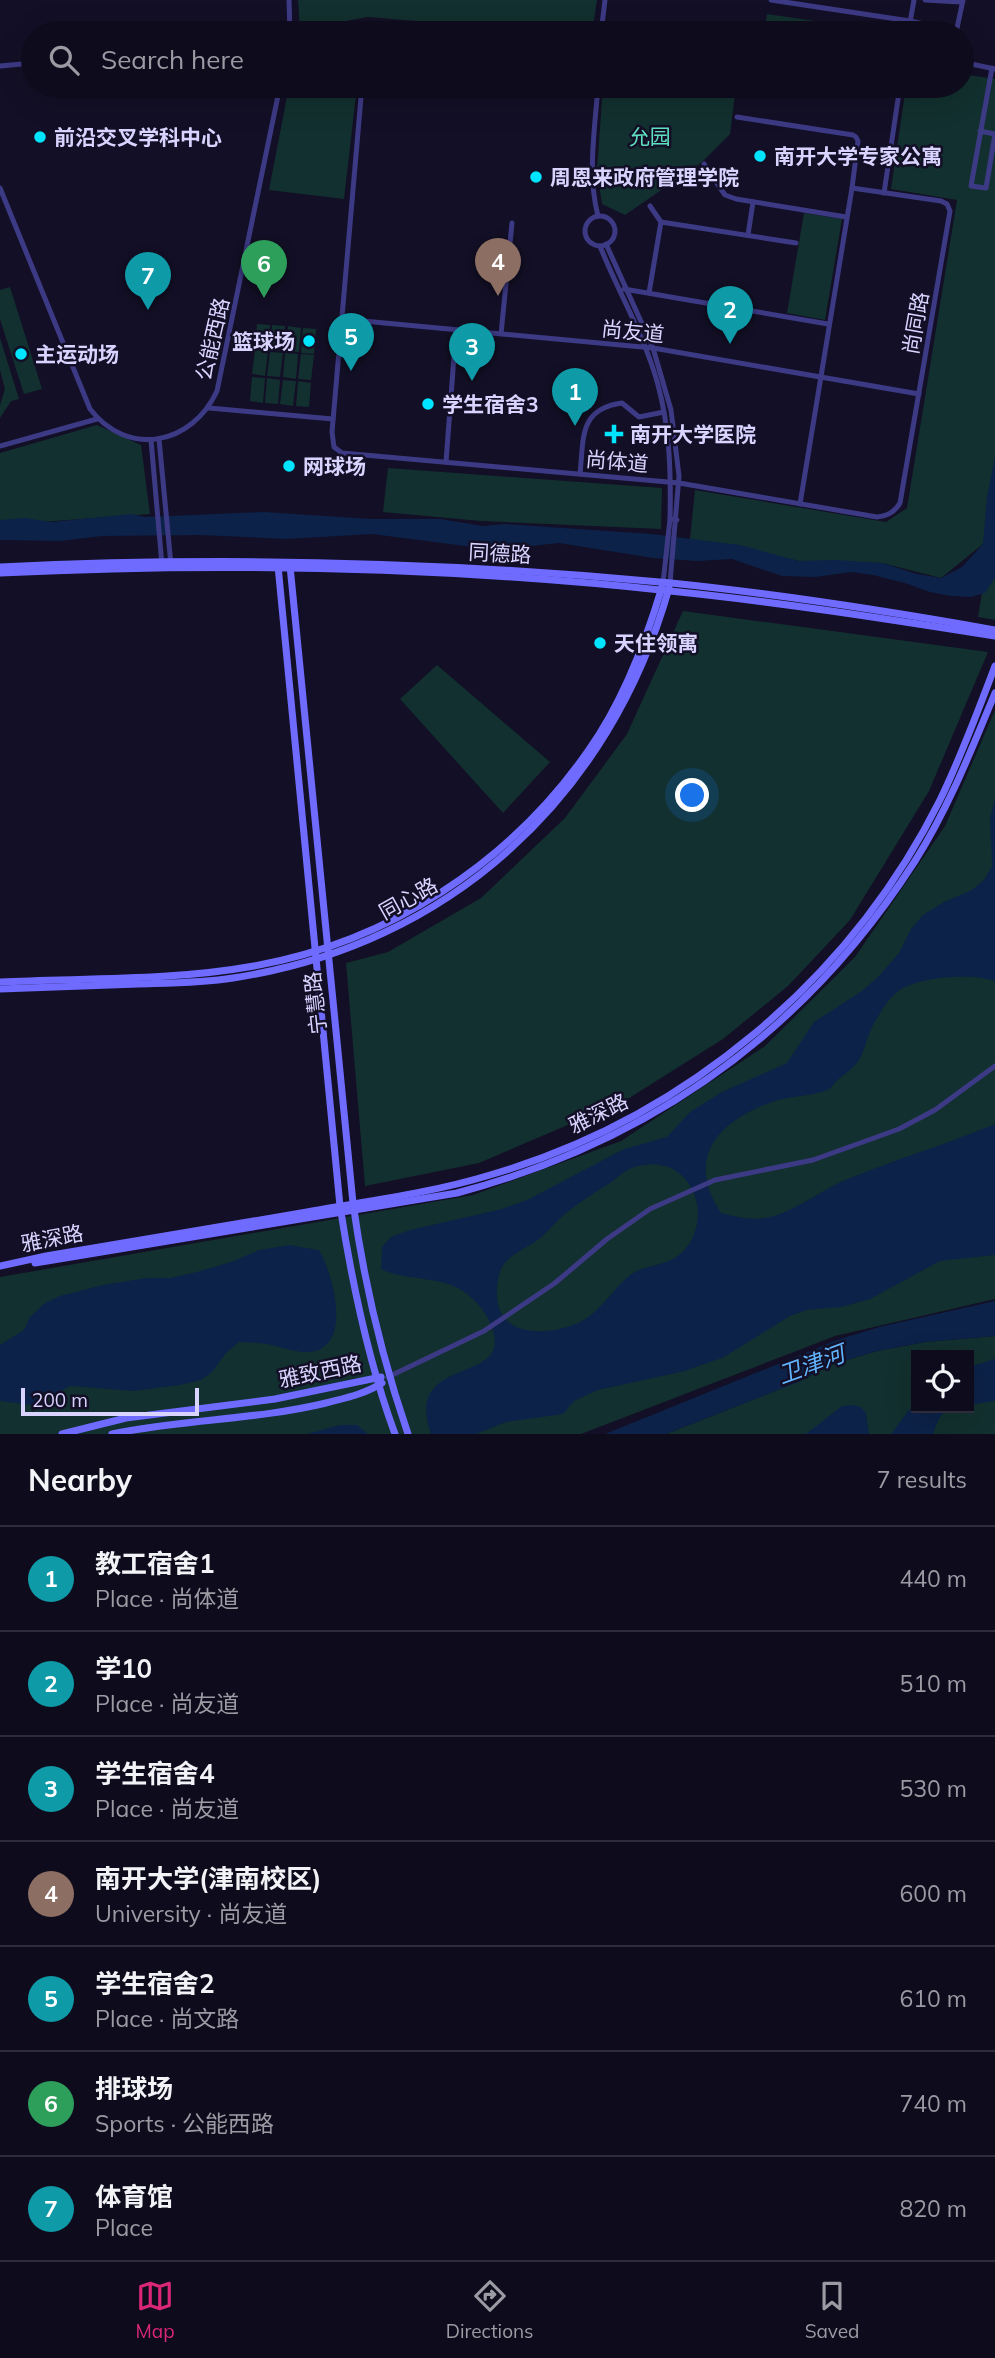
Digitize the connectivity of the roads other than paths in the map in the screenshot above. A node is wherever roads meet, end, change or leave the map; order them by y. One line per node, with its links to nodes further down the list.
1 (289, 0): 7 (street)
2 (605, 0): 8 (street)
3 (771, 0): 9 (street)
4 (914, 0): 9 (street)
5 (925, 0): 6 (street)
6 (962, 1): 10 (street)
7 (290, 21)
8 (602, 21)
9 (910, 21)
10 (959, 21)
11 (21, 64): 13 (street)
12 (974, 65): 14 (street)
13 (0, 66)
14 (993, 69): 20 (street)
15 (278, 98): 44 (street, 公能西路)
16 (361, 98): 37 (street)
17 (597, 98): 27 (street)
18 (898, 98): 24 (street)
19 (737, 117): 23 (street)
20 (980, 131): 20 (street)
21 (704, 164): 25 (street)
22 (0, 188): 46 (street)
23 (852, 188): 24 (street, 尚同路); 28 (street)
24 (884, 192): 43 (street, 尚同路)
25 (753, 202): 28 (street); 31 (street)
26 (650, 206): 29 (street)
27 (598, 216): 33 (street); 33 (street)
28 (846, 216): 38 (street)
29 (661, 222): 31 (street); 36 (street)
30 (512, 223): 40 (street)
31 (748, 235): 32 (street)
32 (796, 243)
33 (603, 245): 34 (street); 35 (street)
34 (618, 288): 35 (street); 41 (street)
35 (625, 289): 36 (street); 41 (street)
36 (649, 293): 38 (street)
37 (342, 319): 39 (street, 尚友道); 47 (street)
38 (828, 324): 42 (street)
39 (456, 330): 40 (street, 尚友道); 51 (street)
40 (502, 334): 41 (street, 尚友道)
41 (649, 348): 42 (street, 尚友道); 45 (street)
42 (820, 376): 43 (street, 尚友道); 55 (street)
43 (919, 394): 56 (street, 尚同路)
44 (209, 408): 47 (street); 48 (street, 公能西路)
45 (667, 411): 52 (street); 53 (street); 54 (street)
46 (97, 419): 49 (street); 50 (street)
47 (333, 419): 51 (street, 尚体道)
48 (159, 439): 49 (street, 公能西路); 59 (street)
49 (151, 440): 58 (street)
50 (0, 446)
51 (446, 462): 52 (street, 尚体道)
52 (580, 474): 53 (street, 尚体道)
53 (671, 482): 54 (street, 尚体道); 57 (street)
54 (678, 483): 55 (street, 尚体道); 57 (street)
55 (800, 504): 56 (street, 尚体道)
56 (896, 510)
57 (674, 519): 64 (street)
58 (162, 565): 59 (main road, 同德路); 62 (main road, 同德路); 63 (main road, 同德路)
59 (171, 565): 60 (main road, 同德路)
60 (278, 565): 61 (main road, 同德路); 70 (main road, 宁慧路)
61 (290, 565): 64 (main road, 同德路); 69 (main road, 宁慧路)
62 (0, 566)
63 (0, 573)
64 (666, 587): 65 (main road, 同德路); 66 (main road, 同德路); 69 (main road, 同心路)
65 (995, 630)
66 (995, 636)
67 (995, 666): 74 (main road, 雅深路)
68 (995, 694): 74 (main road, 雅深路)
69 (327, 951): 70 (main road, 同心路); 74 (main road, 宁慧路)
70 (316, 955): 71 (main road, 同心路); 72 (main road, 同心路); 75 (main road, 宁慧路)
71 (0, 982)
72 (0, 989)
73 (995, 1066): 77 (street)
74 (354, 1207): 75 (main road, 雅深路); 77 (main road, 宁慧路)
75 (341, 1209): 76 (main road, 雅深路); 77 (main road, 宁慧路)
76 (0, 1268)
77 (381, 1380): 78 (main road, 雅致西路); 79 (main road, 宁慧路); 80 (main road, 雅致西路); 83 (main road, 宁慧路)
78 (363, 1393): 79 (main road); 81 (main road, 雅致西路)
79 (384, 1399): 82 (main road, 宁慧路)
80 (62, 1434)
81 (112, 1434)
82 (395, 1434)
83 (408, 1434)

